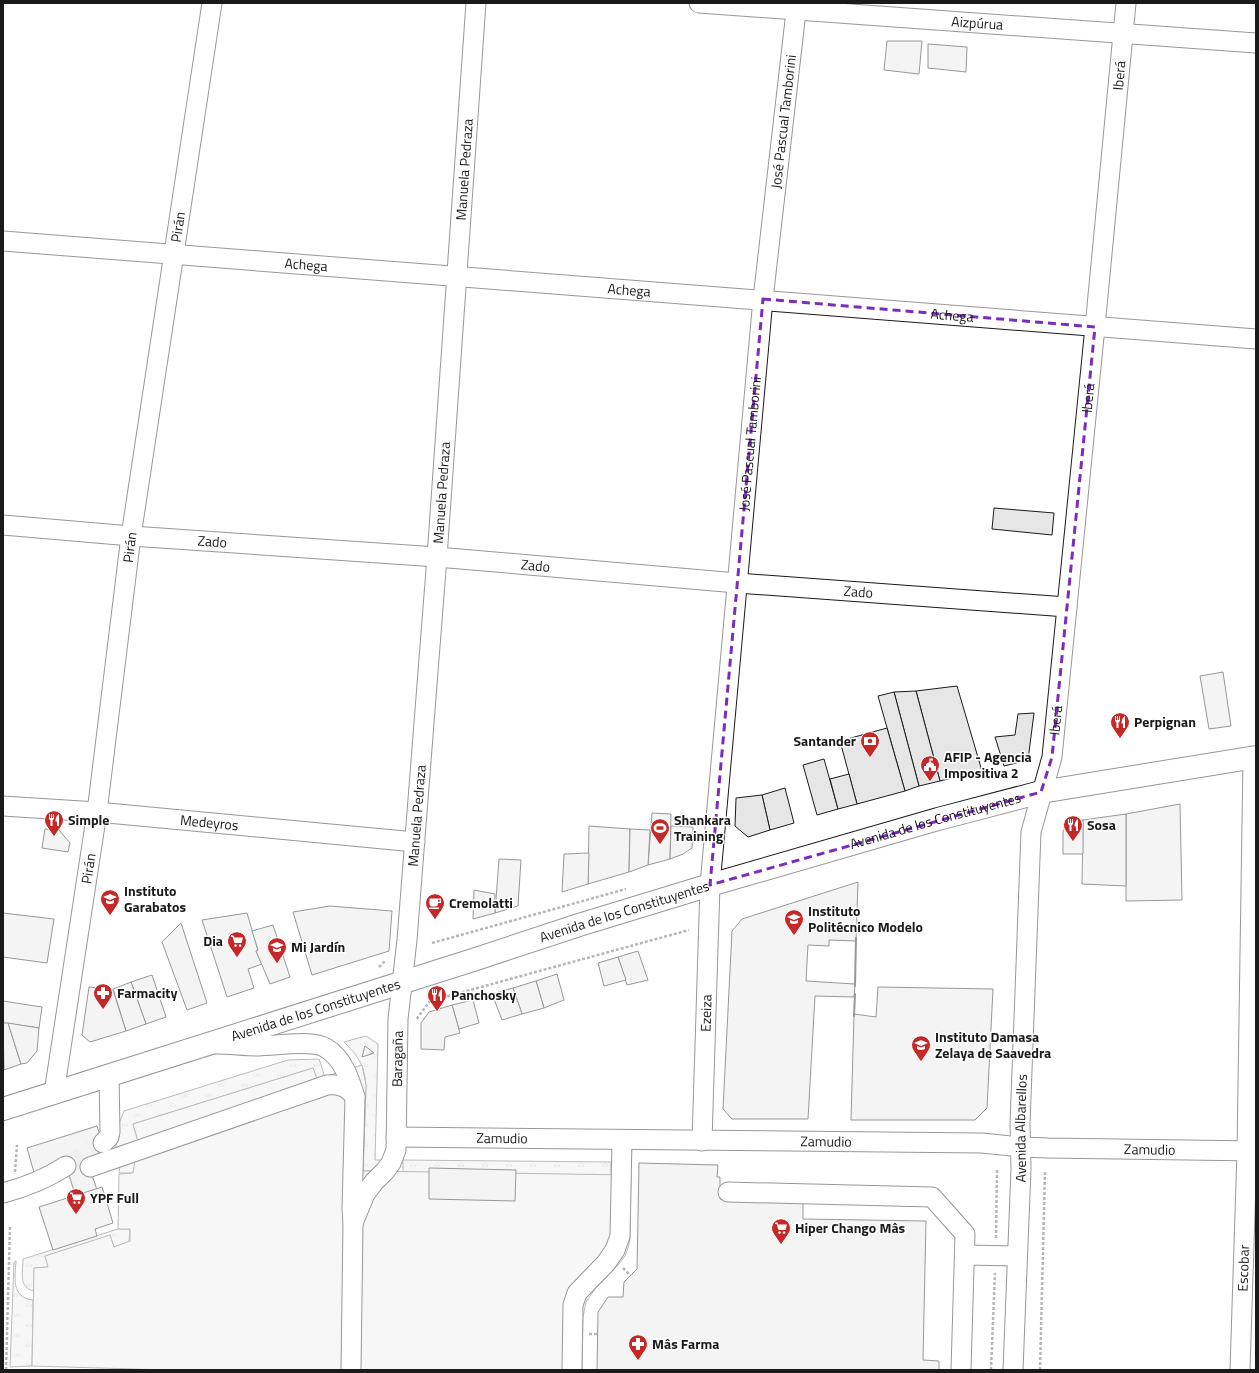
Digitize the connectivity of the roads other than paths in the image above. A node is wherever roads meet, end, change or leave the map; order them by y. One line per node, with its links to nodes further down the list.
1 (212, 3): 9 (street, Pirán)
2 (476, 3): 10 (street, Manuela Pedraza)
3 (699, 3): 5 (street, Aizpúrua)
4 (1126, 3): 6 (street, Iberá)
5 (797, 7): 6 (street, Aizpúrua); 11 (street, José Pascual Tamborini)
6 (1123, 32): 7 (street, Aizpúrua); 12 (street, Iberá)
7 (1256, 43)
8 (3, 241): 9 (street, Achega)
9 (174, 254): 10 (street, Achega); 15 (street, Pirán)
10 (456, 277): 11 (street, Achega); 16 (street, Manuela Pedraza)
11 (763, 299): 12 (street, Achega); 17 (street, José Pascual Tamborini)
12 (1095, 327): 13 (street, Achega); 18 (street, Iberá)
13 (1256, 339)
14 (3, 525): 15 (street, Zado)
15 (131, 536): 16 (street, Zado); 22 (street, Pirán)
16 (437, 557): 17 (street, Zado); 23 (street, Manuela Pedraza)
17 (737, 583): 18 (street, Zado); 24 (street, José Pascual Tamborini)
18 (1067, 607): 20 (street, Iberá)
19 (1254, 757): 20 (main road, Avenida de los Constituyentes); 36 (street, Escobar)
20 (1041, 792): 24 (main road, Avenida de los Constituyentes); 35 (street, Avenida Albarellos)
21 (3, 806): 22 (street, Medeyros)
22 (97, 812): 23 (street, Medeyros); 28 (street, Pirán)
23 (415, 842): 25 (street, Manuela Pedraza)
24 (710, 885): 25 (main road, Avenida de los Constituyentes); 33 (street, Ezeiza)
25 (403, 982): 26 (main road, Avenida de los Constituyentes); 31 (street, Baragaña)
26 (210, 1043): 27 (main road, Avenida de los Constituyentes); 29 (street)
27 (109, 1075): 28 (main road, Avenida de los Constituyentes); 34 (street)
28 (54, 1093): 30 (main road, Avenida de los Constituyentes)
29 (355, 1097): 37 (street); 41 (street)
30 (3, 1109)
31 (396, 1137): 32 (street, Zamudio); 41 (street, Baragaña)
32 (622, 1140): 33 (street, Zamudio); 45 (street)
33 (702, 1141): 35 (street, Zamudio)
34 (103, 1144)
35 (1021, 1147): 36 (street, Zamudio); 43 (street, Avenida Albarellos)
36 (1251, 1151): 48 (street, Escobar)
37 (90, 1167)
38 (68, 1170): 40 (street)
39 (728, 1192): 42 (street)
40 (3, 1193)
41 (353, 1224): 44 (street)
42 (964, 1255): 43 (street); 46 (street)
43 (1017, 1256): 47 (street, Avenida Albarellos)
44 (351, 1370)
45 (572, 1370)
46 (961, 1370)
47 (1013, 1370)
48 (1240, 1370)

